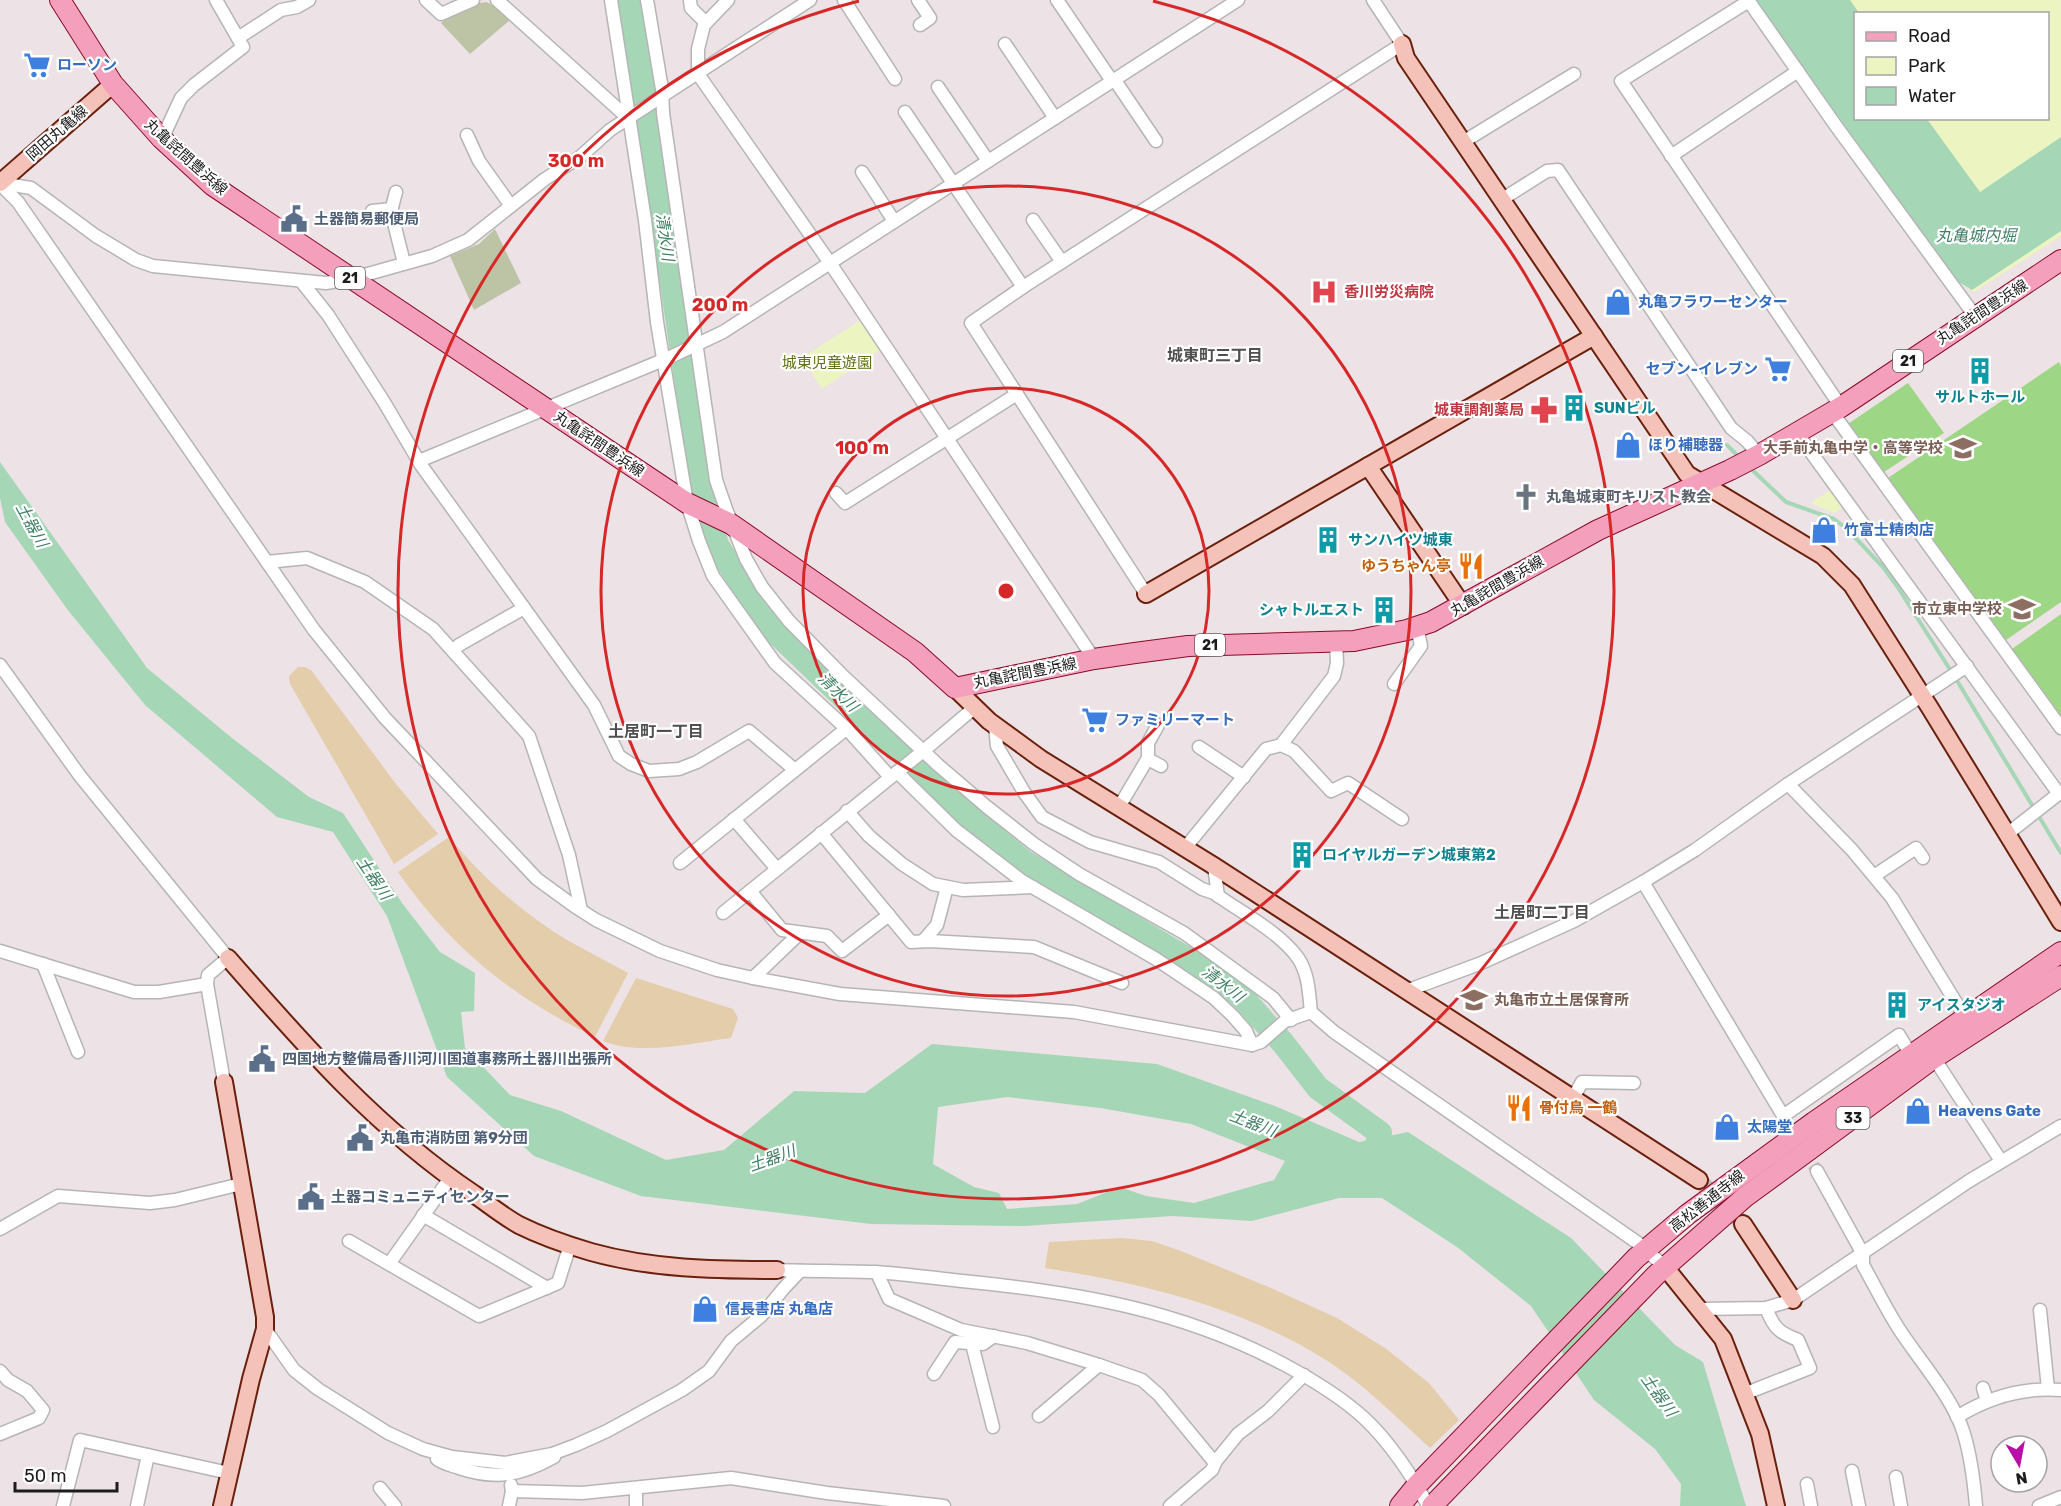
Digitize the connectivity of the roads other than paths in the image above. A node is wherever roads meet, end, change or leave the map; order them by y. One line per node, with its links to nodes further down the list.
1 (60, 0): 28 (main road, 丸亀詫間豊浜線 / 21)
2 (216, 0): 20 (street)
3 (309, 0): 20 (street)
4 (426, 0): 5 (street)
5 (473, 0)
6 (496, 0): 32 (street)
7 (611, 0): 32 (street)
8 (647, 0): 30 (street)
9 (690, 0): 18 (street)
10 (728, 0): 18 (street)
11 (810, 0): 24 (street)
12 (844, 0): 26 (street)
13 (918, 0): 19 (street)
14 (1057, 0): 27 (street)
15 (1238, 0): 27 (street)
16 (1373, 0): 22 (street)
17 (1748, 1): 23 (street); 38 (street)
18 (706, 23): 24 (street)
19 (920, 25)
20 (238, 38): 35 (street)
21 (1005, 44): 33 (street)
22 (1402, 44): 37 (street); 51 (street)
23 (1798, 71): 38 (street); 57 (street)
24 (698, 74): 30 (street); 52 (street)
25 (1574, 74): 37 (street)
26 (896, 79)
27 (1113, 80): 33 (street); 36 (street)
28 (113, 84): 35 (main road, 丸亀詫間豊浜線 / 21); 41 (street, 岡田丸亀線)
29 (938, 87): 39 (street)
30 (662, 95): 32 (street); 59 (street)
31 (904, 112): 42 (street)
32 (628, 118): 45 (street); 60 (street)
33 (1055, 118): 39 (street)
34 (467, 135): 45 (street)
35 (162, 139): 54 (main road, 丸亀詫間豊浜線 / 21)
36 (1156, 141)
37 (1463, 141): 44 (street)
38 (1671, 156): 63 (street)
39 (988, 161): 42 (street)
40 (862, 171): 49 (street)
41 (0, 183): 55 (street); 73 (street)
42 (952, 183): 49 (street); 56 (street)
43 (396, 192): 46 (street)
44 (1501, 200): 58 (street); 66 (street)
45 (511, 206): 53 (street)
46 (392, 209): 47 (street); 53 (street)
47 (372, 211)
48 (1033, 220): 51 (street)
49 (894, 221): 52 (street)
50 (2061, 260): 57 (main road, 丸亀詫間豊浜線 / 21)
51 (1062, 262): 56 (street)
52 (830, 263): 59 (street); 65 (street)
53 (404, 264): 54 (street)
54 (350, 279): 55 (street); 62 (main road, 丸亀詫間豊浜線 / 21)
55 (301, 281): 67 (street)
56 (1023, 287): 61 (street)
57 (1975, 316): 63 (main road, 丸亀詫間豊浜線 / 21)
58 (1594, 336): 68 (street); 69 (street)
59 (696, 345): 60 (street); 72 (street)
60 (665, 359): 62 (street); 71 (street)
61 (1017, 394): 65 (street); 74 (street)
62 (544, 408): 67 (street); 71 (main road, 丸亀詫間豊浜線 / 21)
63 (1837, 409): 64 (main road, 丸亀詫間豊浜線 / 21); 89 (street)
64 (1797, 433): 66 (main road, 丸亀詫間豊浜線 / 21); 82 (street)
65 (947, 438): 70 (street); 80 (street)
66 (1749, 460): 69 (main road, 丸亀詫間豊浜線 / 21)
67 (419, 461): 76 (street)
68 (1368, 466): 74 (street); 75 (street)
69 (1702, 483): 75 (main road, 丸亀詫間豊浜線 / 21); 85 (street)
70 (836, 493)
71 (688, 503): 72 (main road, 丸亀詫間豊浜線 / 21); 90 (street)
72 (731, 524): 84 (main road, 丸亀詫間豊浜線 / 21); 93 (street)
73 (267, 562): 79 (street); 118 (street)
74 (1146, 594)
75 (1463, 606): 77 (main road, 丸亀詫間豊浜線 / 21)
76 (524, 608): 79 (street); 96 (street)
77 (1417, 627): 78 (main road, 丸亀詫間豊浜線 / 21); 83 (street)
78 (1335, 641): 80 (main road, 丸亀詫間豊浜線 / 21); 91 (street)
79 (453, 651): 118 (street)
80 (1095, 659): 84 (main road, 丸亀詫間豊浜線 / 21)
81 (0, 665): 126 (street)
82 (1967, 666): 85 (street); 100 (street)
83 (1394, 684)
84 (955, 688): 86 (street)
85 (1922, 695): 99 (street); 106 (street)
86 (974, 708): 87 (street); 93 (street)
87 (995, 726): 101 (street); 117 (street)
88 (1158, 726): 94 (street)
89 (2061, 728)
90 (846, 729): 96 (street); 97 (street)
91 (1281, 745): 98 (street); 104 (street)
92 (1199, 747): 98 (street)
93 (923, 752): 97 (street); 135 (street)
94 (1148, 759): 95 (street); 101 (street)
95 (1161, 766)
96 (795, 770): 103 (street)
97 (894, 775): 102 (street); 115 (street)
98 (1244, 777): 107 (street)
99 (1788, 784): 112 (street); 113 (street)
100 (2060, 793): 106 (street)
101 (1119, 807): 107 (street)
102 (848, 811): 105 (street); 114 (street)
103 (734, 819): 109 (street); 111 (street)
104 (1402, 819)
105 (821, 833): 111 (street); 120 (street)
106 (2006, 835): 121 (street)
107 (1185, 848): 110 (street)
108 (1923, 858): 112 (street)
109 (680, 863)
110 (1214, 866): 117 (street); 132 (street)
111 (777, 869): 116 (street)
112 (1874, 876): 134 (street)
113 (1643, 882): 132 (street); 138 (street)
114 (947, 887): 115 (street); 123 (street)
115 (1034, 887): 136 (street)
116 (750, 891): 119 (street); 122 (street)
117 (1218, 896): 133 (street)
118 (581, 910): 129 (street)
119 (723, 913)
120 (889, 915): 122 (street); 123 (street)
121 (2061, 922)
122 (800, 933): 129 (street)
123 (923, 941): 130 (street)
124 (0, 951): 127 (street)
125 (2061, 952): 134 (main road, 高松善通寺線 / 33)
126 (228, 958): 131 (street); 145 (street)
127 (43, 963): 131 (street); 137 (street)
128 (2061, 976): 138 (main road, 高松善通寺線 / 33)
129 (753, 978): 136 (street)
130 (1122, 983)
131 (207, 984): 139 (street)
132 (1406, 991): 141 (street)
133 (1311, 1012): 135 (street); 153 (street)
134 (1966, 1019): 138 (main road, 高松善通寺線 / 33)
135 (1288, 1021): 136 (street)
136 (1257, 1043)
137 (78, 1052)
138 (1922, 1061): 143 (street); 153 (main road, 高松善通寺線 / 33); 158 (main road, 高松善通寺線 / 33)
139 (224, 1082): 147 (street)
140 (1634, 1083): 141 (street)
141 (1573, 1098): 146 (street)
142 (2061, 1126): 143 (street)
143 (2001, 1161): 154 (street)
144 (1817, 1171): 154 (street)
145 (450, 1178): 148 (street); 152 (street)
146 (1699, 1180)
147 (241, 1184): 150 (street); 165 (street)
148 (423, 1215): 155 (street); 160 (street)
149 (1743, 1224): 161 (street)
150 (0, 1229)
151 (349, 1241): 155 (street)
152 (570, 1245): 156 (street); 160 (street)
153 (1641, 1254): 158 (street); 188 (main road, 高松善通寺線 / 33)
154 (1863, 1254): 161 (street); 177 (street)
155 (388, 1264): 160 (street)
156 (777, 1270): 157 (street)
157 (800, 1271): 159 (street); 180 (street)
158 (1660, 1271): 163 (street); 204 (main road, 高松善通寺線 / 33)
159 (877, 1272): 166 (street); 171 (street)
160 (547, 1288)
161 (1793, 1300): 162 (street)
162 (1766, 1308): 163 (street); 174 (street)
163 (1700, 1309): 174 (street)
164 (2055, 1320): 173 (street)
165 (265, 1329): 181 (street); 185 (street)
166 (994, 1336): 167 (street); 168 (street)
167 (972, 1344): 170 (street); 178 (street)
168 (1099, 1365): 176 (street); 183 (street)
169 (0, 1371): 179 (street)
170 (934, 1374)
171 (1304, 1376): 183 (street); 188 (street)
172 (1983, 1388): 175 (street)
173 (2055, 1390): 175 (street)
174 (1744, 1394): 195 (street)
175 (1987, 1401): 177 (street)
176 (1040, 1416)
177 (1957, 1417): 208 (street)
178 (993, 1427)
179 (0, 1434)
180 (576, 1445): 181 (street); 186 (street)
181 (423, 1449): 186 (street)
182 (148, 1455): 185 (street); 196 (street); 197 (street)
183 (1215, 1463): 194 (street)
184 (1852, 1471): 206 (street)
185 (229, 1473): 198 (street)
186 (508, 1475): 192 (street)
187 (1896, 1477): 207 (street)
188 (1421, 1481): 203 (main road, 高松善通寺線 / 33); 204 (street)
189 (1807, 1484): 205 (street)
190 (380, 1488): 199 (street)
191 (636, 1488): 192 (street); 201 (street); 202 (street)
192 (512, 1491): 200 (street)
193 (2061, 1497): 209 (street)
194 (1178, 1504)
195 (1774, 1504)
196 (63, 1506)
197 (137, 1506)
198 (222, 1506)
199 (396, 1506)
200 (509, 1506)
201 (636, 1506)
202 (945, 1506)
203 (1400, 1506)
204 (1430, 1506)
205 (1811, 1506)
206 (1859, 1506)
207 (1901, 1506)
208 (1977, 1506)
209 (2039, 1506)

